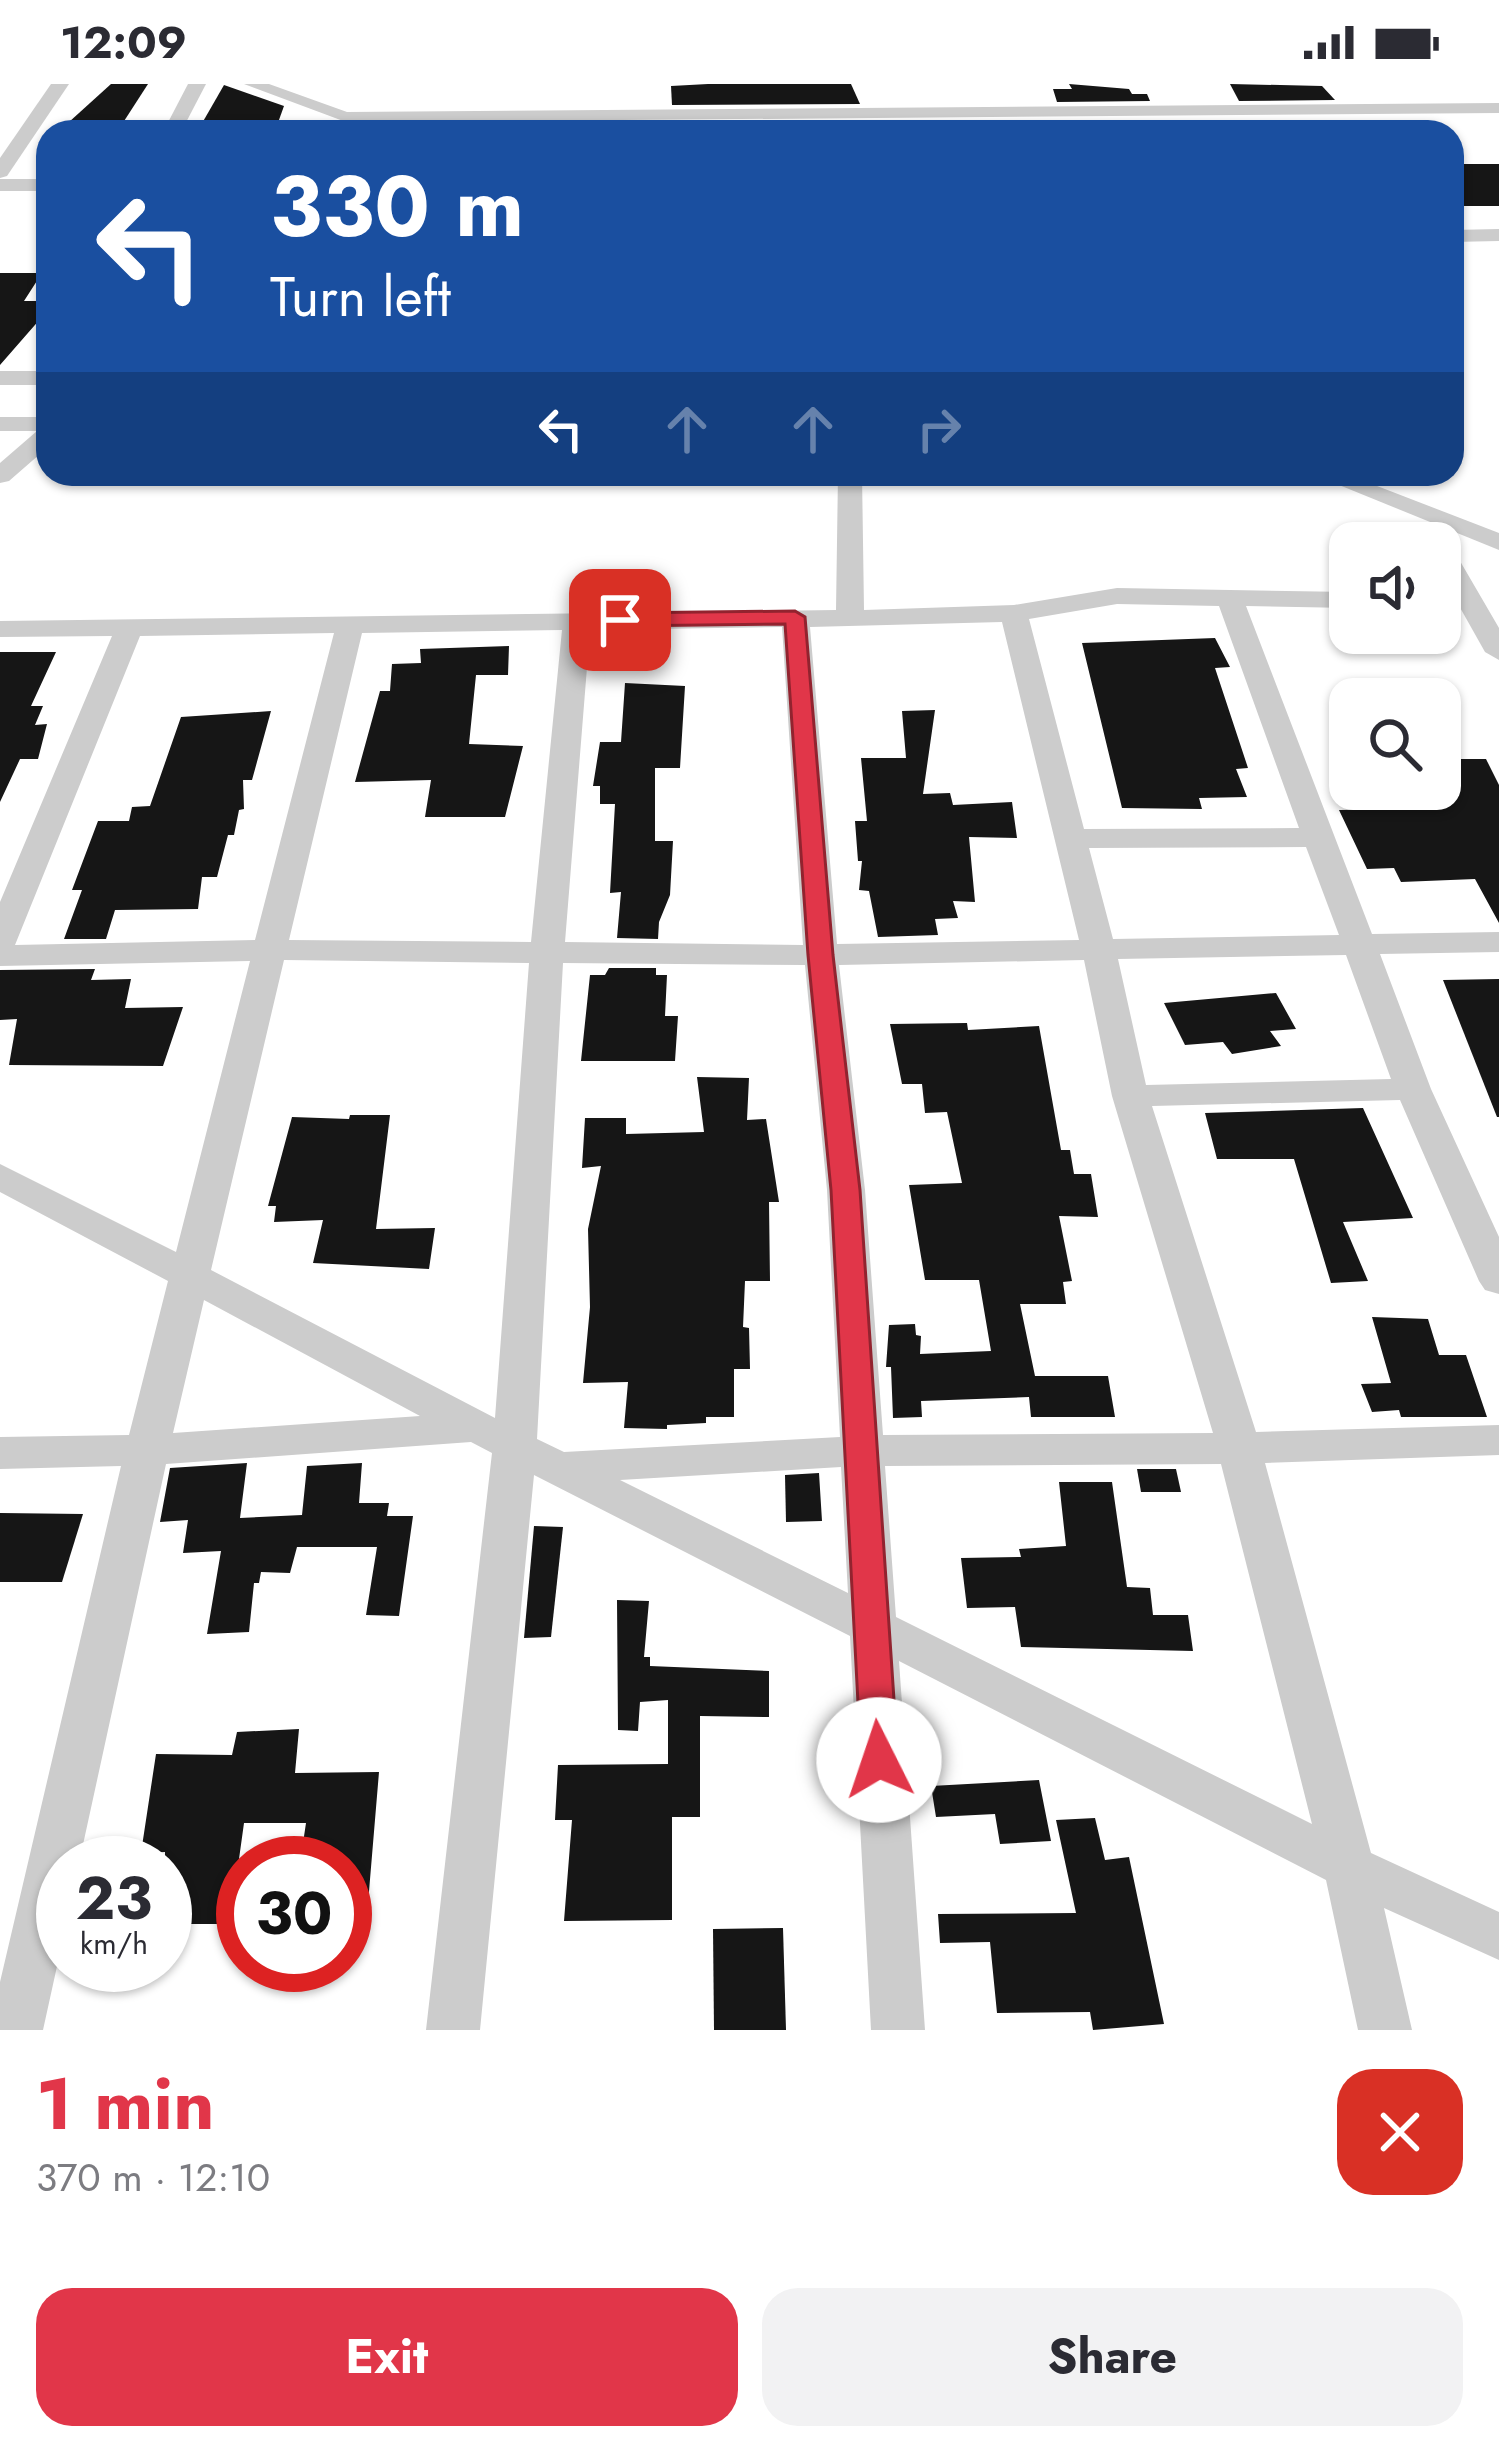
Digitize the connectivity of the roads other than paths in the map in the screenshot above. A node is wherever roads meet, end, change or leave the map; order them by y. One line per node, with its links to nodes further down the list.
1 (60, 84): 25 (street)
2 (197, 84): 16 (street)
3 (253, 84): 11 (street)
4 (1192, 84): 12 (street)
5 (1342, 84): 10 (street)
6 (1477, 84): 13 (street)
7 (1043, 102): 8 (street); 12 (street); 21 (street)
8 (900, 103): 9 (street); 20 (street)
9 (757, 104): 14 (street); 19 (street)
10 (1358, 107): 12 (street); 13 (street); 23 (street)
11 (333, 108): 15 (street); 17 (street); 18 (street)
12 (1205, 108): 22 (street)
13 (1498, 109)
14 (619, 115): 15 (street)
15 (480, 116)
16 (178, 120)
17 (324, 120)
18 (360, 120)
19 (759, 120)
20 (904, 120)
21 (1050, 120)
22 (1212, 120)
23 (1366, 120)
24 (0, 129): 25 (street)
25 (28, 129): 26 (street)
26 (0, 172)
27 (0, 185): 28 (street)
28 (36, 185)
29 (1499, 235): 30 (street)
30 (1464, 236)
31 (0, 378): 32 (street)
32 (36, 378)
33 (0, 424): 34 (street)
34 (36, 424)
35 (36, 444): 36 (street)
36 (0, 476)
37 (850, 486): 48 (street)
38 (1356, 486): 39 (street)
39 (1415, 508): 40 (street); 41 (street)
40 (1423, 522)
41 (1499, 542)
42 (1461, 574): 45 (street)
43 (1229, 597): 44 (street); 46 (street); 54 (street)
44 (1329, 599)
45 (1485, 603): 53 (street)
46 (1014, 613): 48 (street); 55 (street)
47 (795, 617): 48 (street); 49 (street); 62 (street)
48 (850, 617)
49 (578, 620): 50 (street); 61 (street)
50 (350, 623): 51 (street); 60 (street)
51 (130, 627): 52 (street); 56 (street)
52 (0, 629)
53 (1499, 652)
54 (1320, 837): 55 (street); 57 (street)
55 (1072, 838): 59 (street)
56 (0, 942)
57 (1360, 942): 58 (street); 59 (street); 64 (street)
58 (1499, 942)
59 (1098, 947): 62 (street); 65 (street)
60 (269, 950): 61 (street); 63 (street); 67 (street)
61 (547, 952): 62 (street); 69 (street)
62 (820, 955): 73 (street)
63 (0, 956)
64 (1413, 1089): 65 (street); 68 (street)
65 (1130, 1096): 71 (street)
66 (0, 1176): 67 (street)
67 (191, 1280): 69 (street); 72 (street)
68 (1499, 1281)
69 (496, 1435): 72 (street); 75 (street); 80 (street)
70 (1499, 1440): 71 (street)
71 (1239, 1448): 73 (street); 77 (street)
72 (147, 1450): 74 (street); 79 (street)
73 (859, 1451): 75 (street); 76 (street)
74 (0, 1453)
75 (565, 1468): 76 (street)
76 (870, 1625): 77 (street); 81 (street)
77 (1349, 1867): 78 (street); 82 (street)
78 (1499, 1937)
79 (16, 2030)
80 (453, 2030)
81 (898, 2030)
82 (1385, 2030)

